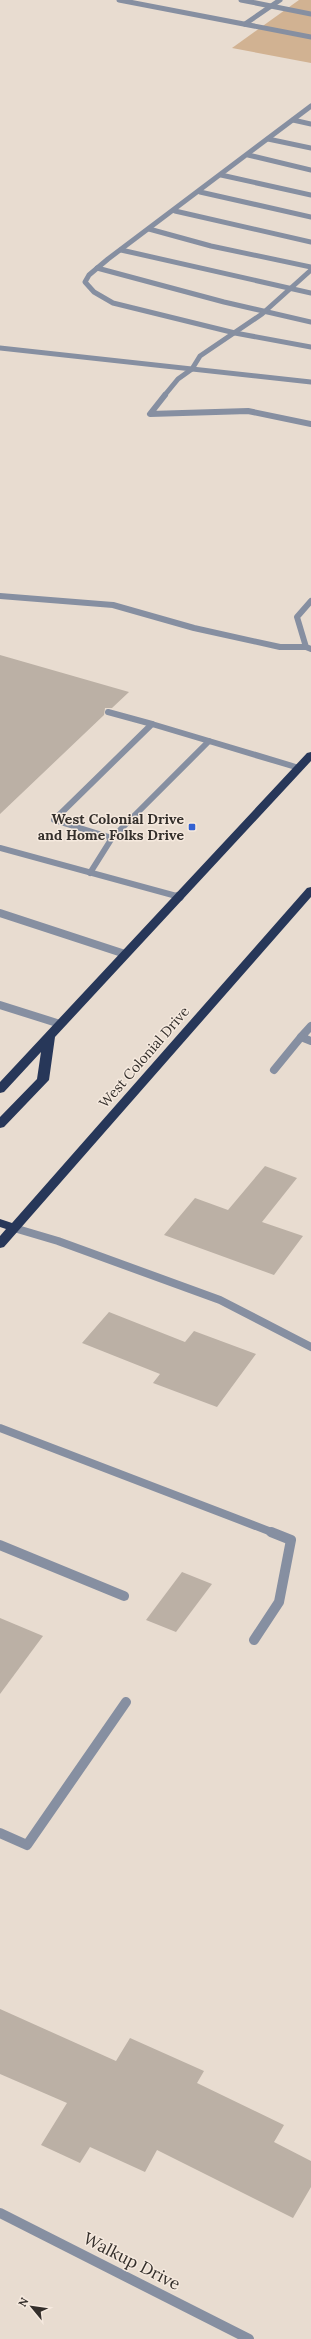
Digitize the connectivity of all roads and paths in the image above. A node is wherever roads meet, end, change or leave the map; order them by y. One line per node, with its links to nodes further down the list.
1 (119, 0): 6 (street)
2 (241, 0): 4 (street)
3 (280, 0): 4 (street)
4 (272, 6): 5 (street); 6 (street)
5 (311, 14)
6 (245, 24): 7 (street)
7 (311, 37)
8 (311, 106): 9 (street)
9 (293, 120): 10 (street); 11 (street)
10 (311, 124)
11 (268, 139): 12 (street); 13 (street)
12 (311, 148)
13 (248, 155): 14 (street); 15 (street)
14 (311, 170)
15 (221, 175): 16 (street); 17 (street)
16 (200, 192): 18 (street); 19 (street)
17 (311, 194)
18 (175, 210): 20 (street); 21 (street)
19 (311, 218)
20 (149, 229): 22 (street); 23 (street)
21 (311, 242)
22 (121, 250): 24 (street); 26 (street)
23 (311, 267)
24 (97, 268): 28 (street); 30 (street)
25 (311, 270): 26 (street)
26 (290, 288): 27 (street); 28 (street)
27 (311, 293)
28 (264, 311): 29 (street); 30 (street)
29 (311, 322)
30 (235, 333): 31 (street); 33 (street)
31 (311, 347)
32 (0, 348): 33 (street)
33 (192, 369): 34 (street); 35 (street)
34 (311, 382)
35 (311, 424)
36 (0, 596): 38 (street)
37 (311, 601): 38 (street)
38 (308, 648)
39 (108, 712): 40 (street)
40 (152, 724): 41 (street); 44 (street)
41 (209, 741): 43 (street); 44 (street)
42 (311, 756): 43 (highway)
43 (299, 768): 48 (highway)
44 (112, 838): 46 (street)
45 (0, 848): 46 (street)
46 (90, 872): 48 (street)
47 (309, 895): 61 (highway, West Colonial Drive)
48 (180, 897): 50 (highway)
49 (0, 913): 50 (street)
50 (125, 954): 52 (highway)
51 (0, 1005): 52 (street)
52 (60, 1024): 54 (highway)
53 (311, 1026): 55 (street)
54 (49, 1036): 58 (highway); 59 (highway)
55 (301, 1038): 56 (street); 57 (street)
56 (311, 1041)
57 (274, 1070)
58 (0, 1089)
59 (0, 1124)
60 (0, 1223): 61 (highway)
61 (14, 1228): 62 (highway, West Colonial Drive); 63 (street)
62 (0, 1244)
63 (311, 1347)
64 (0, 1428): 67 (street)
65 (0, 1545): 66 (street)
66 (124, 1596)
67 (254, 1640)
68 (126, 1702): 69 (street)
69 (0, 1833)
70 (0, 2213): 71 (street, Walkup Drive)
71 (250, 2339)

